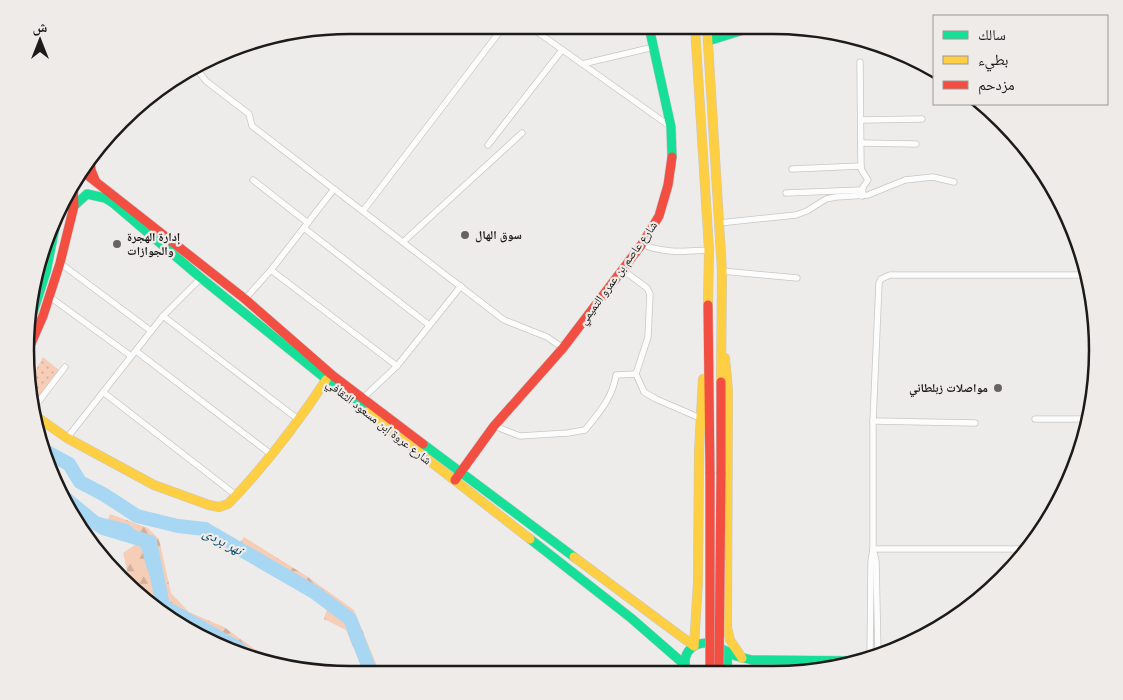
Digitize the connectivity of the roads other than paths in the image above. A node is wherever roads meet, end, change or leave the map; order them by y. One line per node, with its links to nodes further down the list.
1 (498, 34): 33 (street)
2 (540, 34): 9 (street)
3 (651, 34): 8 (main road, شارع عاصم بن عمرو التميمي)
4 (695, 34): 39 (main road)
5 (708, 34): 7 (main road)
6 (730, 34): 7 (main road)
7 (708, 41): 34 (main road)
8 (654, 47): 11 (street); 15 (main road, شارع عاصم بن عمرو التميمي)
9 (562, 50): 11 (street); 19 (street)
10 (860, 62): 14 (street)
11 (582, 64): 15 (street)
12 (199, 72): 27 (street)
13 (922, 119): 14 (street)
14 (860, 120): 17 (street)
15 (671, 128): 38 (main road, شارع عاصم بن عمرو التميمي)
16 (522, 133): 36 (street)
17 (861, 143): 18 (street); 20 (street)
18 (916, 144)
19 (488, 146)
20 (861, 166): 21 (street); 28 (street)
21 (792, 169)
22 (90, 170): 25 (main road)
23 (87, 175): 25 (main road, شارع عروة إبن مسعود الثقافي)
24 (253, 180): 35 (street)
25 (96, 182): 49 (main road, شارع عروة إبن مسعود الثقافي)
26 (954, 182): 28 (street)
27 (334, 189): 33 (street); 35 (street)
28 (862, 193): 29 (street); 34 (street)
29 (786, 194)
30 (74, 196): 32 (main road)
31 (68, 206): 32 (main road)
32 (74, 206): 40 (main road); 45 (main road, شارع عروة إبن مسعود الثقافي)
33 (363, 211): 36 (street)
34 (719, 223): 43 (main road)
35 (306, 225): 41 (street); 53 (street)
36 (404, 242): 47 (street)
37 (53, 243): 50 (main road)
38 (642, 244): 39 (street); 42 (main road, شارع عاصم بن عمرو التميمي)
39 (709, 250): 56 (main road)
40 (60, 262): 48 (main road); 54 (street)
41 (271, 270): 49 (street); 59 (street)
42 (623, 270): 57 (main road, شارع عاصم بن عمرو التميمي); 61 (street)
43 (722, 271): 46 (street); 52 (main road)
44 (1080, 275): 71 (street)
45 (200, 278): 51 (street); 62 (main road, شارع عروة إبن مسعود الثقافي)
46 (797, 278)
47 (461, 286): 53 (street); 57 (street)
48 (50, 297): 55 (main road); 58 (street)
49 (245, 299): 64 (main road, شارع عروة إبن مسعود الثقافي)
50 (37, 304)
51 (163, 316): 54 (street); 69 (street)
52 (720, 318): 87 (main road); 92 (main road, bridge)
53 (429, 325): 59 (street)
54 (151, 331): 58 (street)
55 (34, 337)
56 (708, 342): 66 (main road); 91 (main road, bridge)
57 (563, 348): 73 (main road, شارع عاصم بن عمرو التميمي)
58 (133, 353): 63 (street); 75 (street)
59 (397, 366): 64 (street)
60 (65, 367): 65 (street)
61 (636, 374): 66 (street); 73 (street)
62 (326, 380): 69 (main road); 77 (main road, شارع عروة إبن مسعود الثقافي)
63 (104, 392): 74 (street); 78 (street)
64 (363, 398): 76 (main road, شارع عروة إبن مسعود الثقافي)
65 (38, 402)
66 (700, 418): 81 (main road)
67 (1036, 419): 68 (street)
68 (1081, 419)
69 (299, 420): 75 (main road)
70 (42, 421): 74 (main road)
71 (873, 421): 72 (street); 80 (street)
72 (976, 423)
73 (494, 426): 76 (main road, شارع عاصم بن عمرو التميمي)
74 (68, 438): 78 (main road)
75 (272, 455): 78 (main road)
76 (462, 472): 77 (main road, شارع عاصم بن عمرو التميمي); 82 (main road, شارع عروة إبن مسعود الثقافي)
77 (455, 480): 89 (main road, شارع عروة إبن مسعود الثقافي)
78 (236, 496)
79 (1019, 549): 80 (street)
80 (873, 550): 84 (street); 86 (street)
81 (695, 616): 82 (main road); 83 (main road)
82 (675, 632): 83 (main road, شارع عروة إبن مسعود الثقافي)
83 (694, 646): 85 (main road); 90 (main road)
84 (878, 648)
85 (724, 650): 87 (main road); 93 (main road)
86 (870, 650)
87 (742, 658): 88 (main road)
88 (831, 661)
89 (683, 666)
90 (686, 666)
91 (710, 666)
92 (719, 666)
93 (728, 666)

